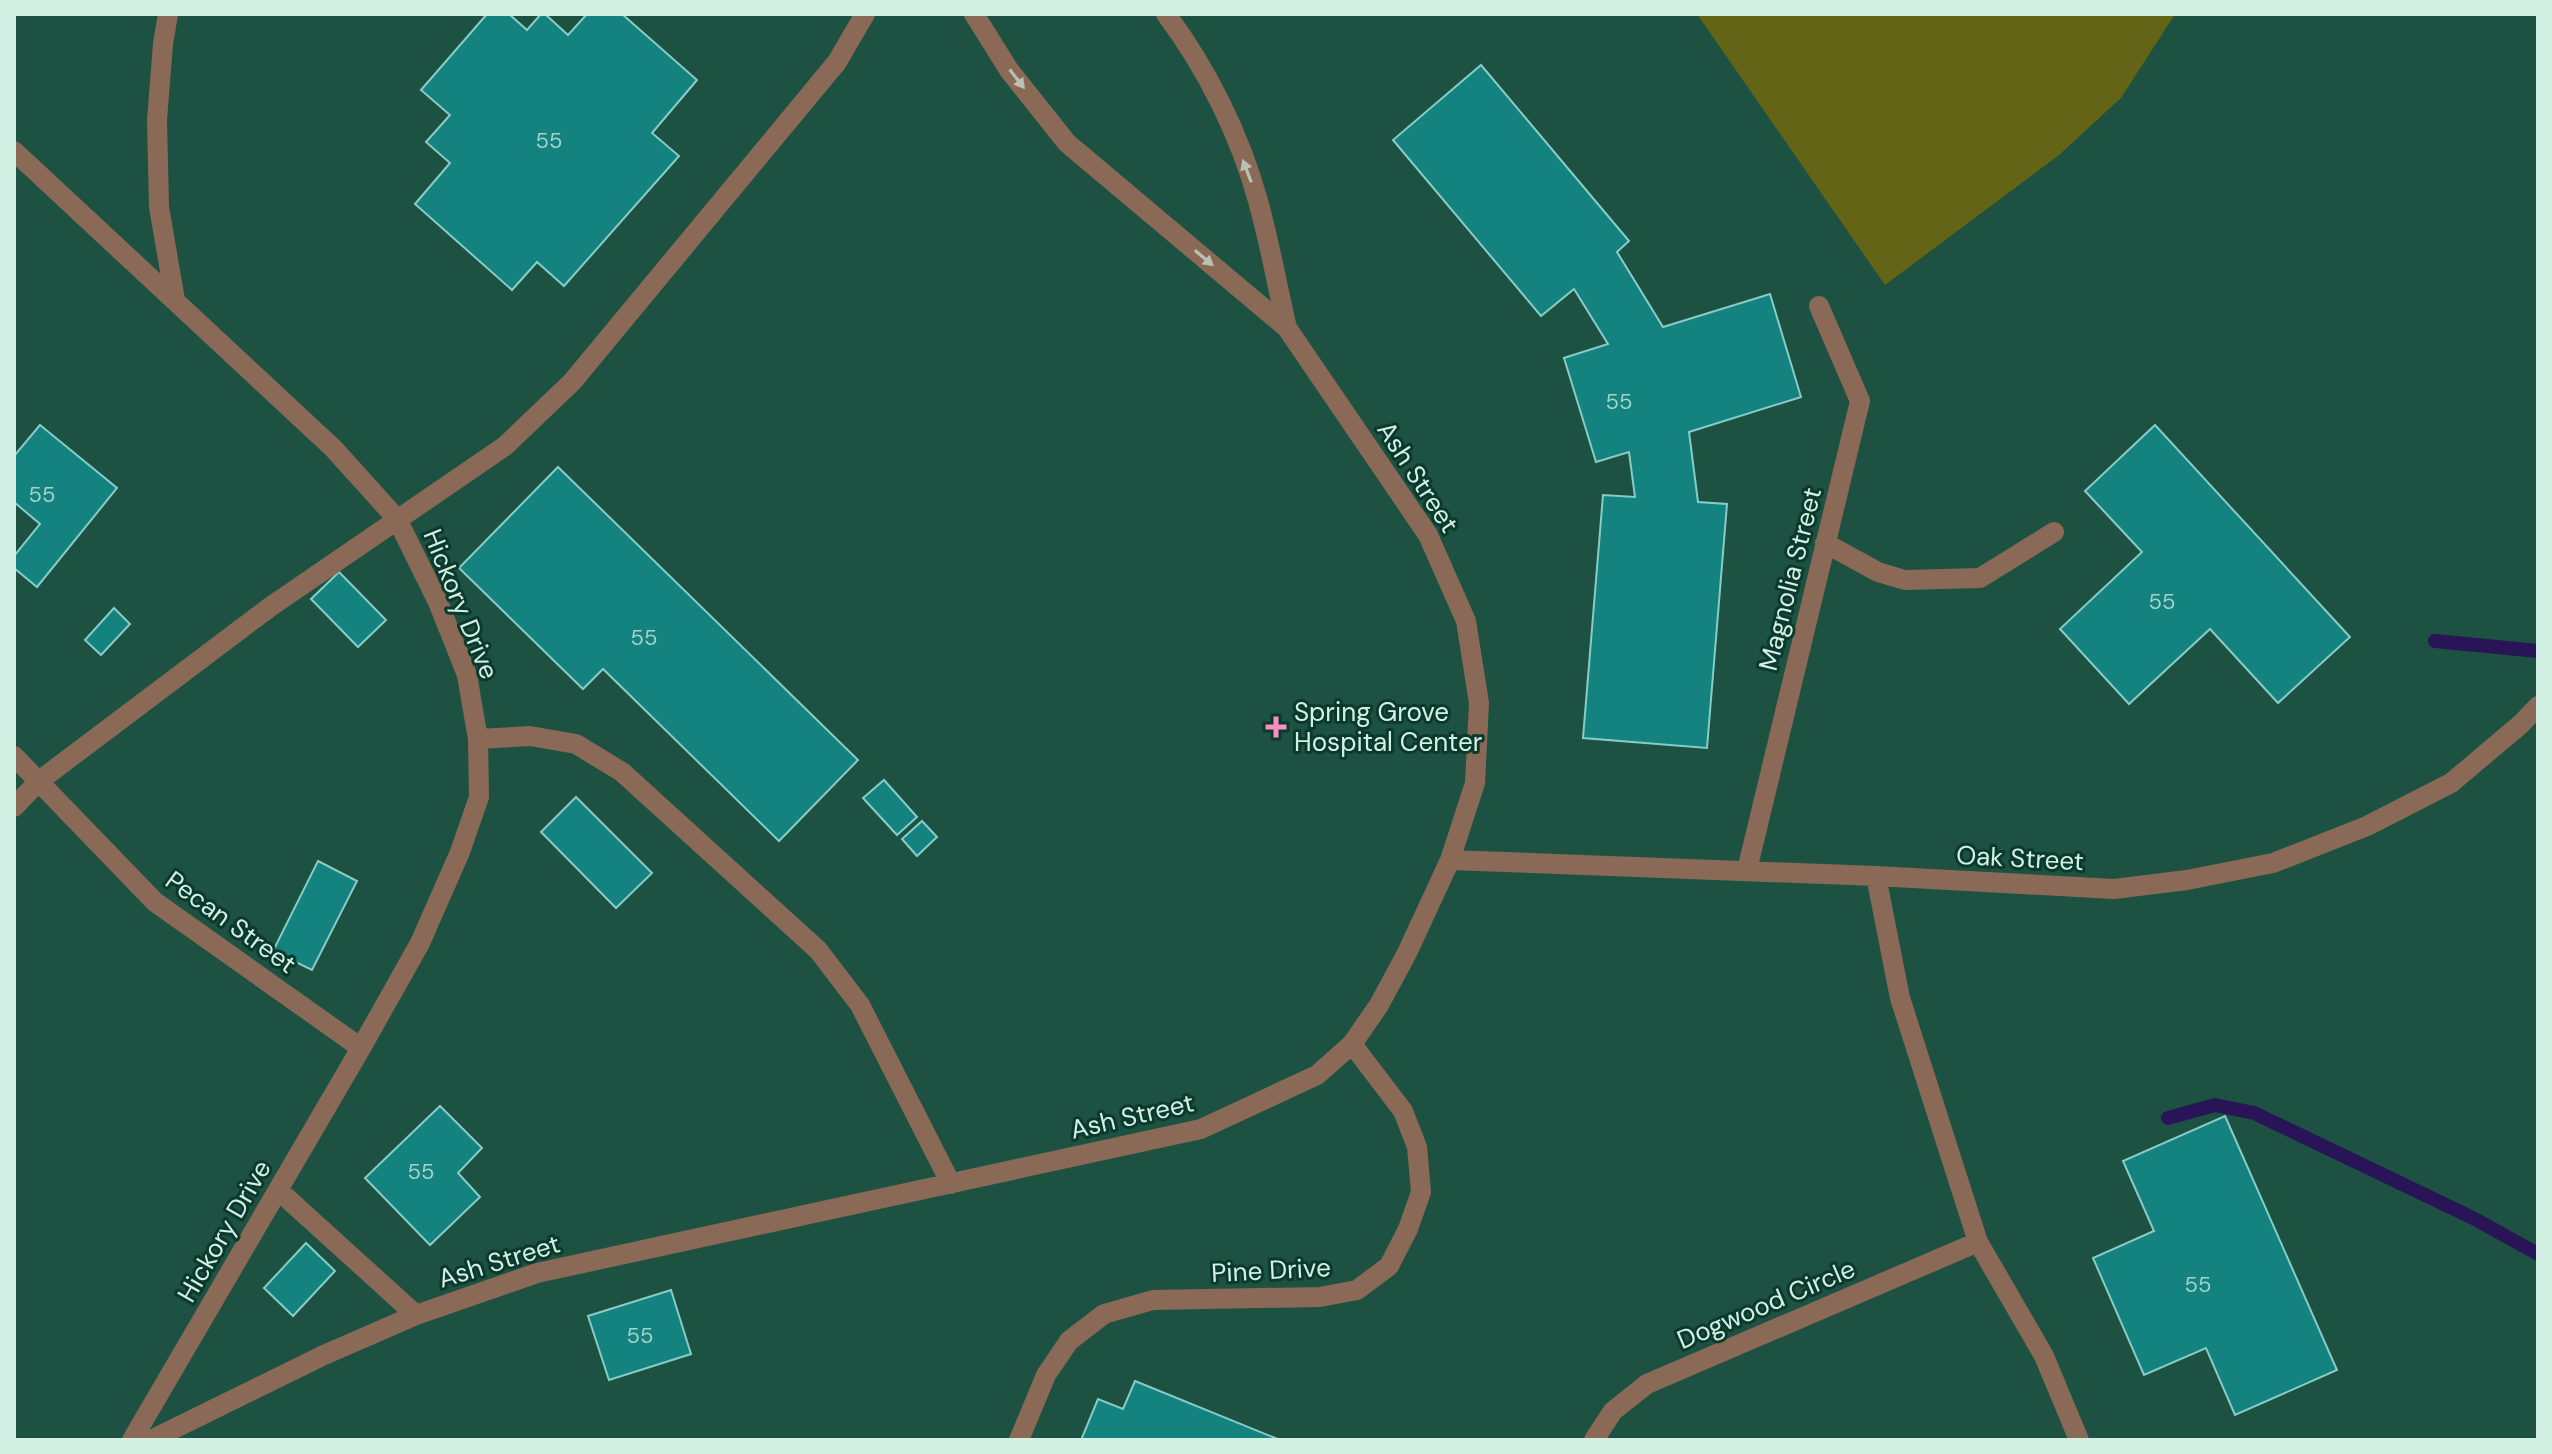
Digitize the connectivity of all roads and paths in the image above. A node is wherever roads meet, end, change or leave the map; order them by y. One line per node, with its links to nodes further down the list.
1 (168, 14): 6 (street)
2 (865, 14): 9 (street)
3 (974, 14): 8 (street, Ash Street, one-way to 8)
4 (1166, 14): 8 (street, Ash Street, one-way to 4)
5 (14, 151): 6 (street, Hickory Drive)
6 (175, 300): 9 (street, Hickory Drive)
7 (1819, 306): 11 (street, Magnolia Street)
8 (1287, 328): 17 (street, Ash Street)
9 (397, 519): 13 (street, Hickory Drive); 15 (street)
10 (2054, 532): 11 (street)
11 (1825, 543): 18 (street, Magnolia Street)
12 (2538, 706): 19 (street, Oak Street)
13 (478, 739): 21 (street, Hickory Drive); 22 (street)
14 (14, 756): 15 (street, Pecan Street)
15 (39, 781): 16 (street); 21 (street, Pecan Street)
16 (14, 807)
17 (1450, 860): 18 (street, Oak Street); 20 (street, Ash Street)
18 (1747, 870): 19 (street, Oak Street)
19 (1876, 876): 24 (street)
20 (1352, 1044): 22 (street, Ash Street); 28 (street, Pine Drive)
21 (361, 1048): 23 (street, Hickory Drive)
22 (951, 1184): 25 (street, Ash Street)
23 (278, 1190): 25 (street); 26 (street, Hickory Drive)
24 (1978, 1242): 29 (street, Dogwood Circle); 30 (street)
25 (416, 1315): 27 (street, Ash Street)
26 (132, 1440)
27 (151, 1440)
28 (1019, 1440)
29 (1594, 1440)
30 (2079, 1440)

